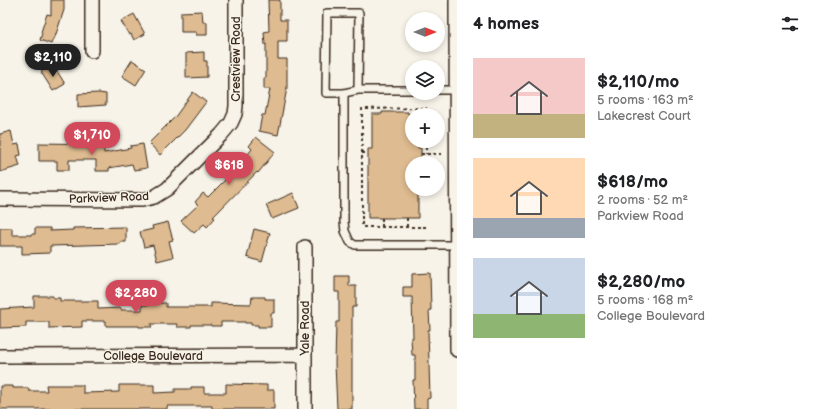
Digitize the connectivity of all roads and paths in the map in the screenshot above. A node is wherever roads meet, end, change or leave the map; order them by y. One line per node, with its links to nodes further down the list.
1 (92, 0): 4 (street)
2 (236, 0): 11 (street, Crestview Road)
3 (456, 0): 8 (street)
4 (92, 50)
5 (358, 90): 6 (lane); 9 (lane); 9 (lane)
6 (405, 90)
7 (445, 90): 8 (lane)
8 (457, 90): 15 (street)
9 (344, 93): 25 (lane)
10 (405, 108): 13 (path)
11 (233, 118): 19 (street, Parkview Road)
12 (426, 148): 17 (path)
13 (362, 153): 14 (path); 23 (path)
14 (368, 153)
15 (457, 153): 17 (path); 18 (street)
16 (421, 154): 17 (path)
17 (426, 154)
18 (457, 171): 25 (street)
19 (0, 199)
20 (382, 218): 23 (path)
21 (407, 218): 24 (path)
22 (426, 226): 24 (path)
23 (382, 227): 24 (path)
24 (407, 227)
25 (457, 245): 27 (street)
26 (305, 247): 28 (street, Yale Road)
27 (457, 350)
28 (305, 355): 29 (street, College Boulevard); 30 (street, Yale Road)
29 (0, 356)
30 (305, 409)

